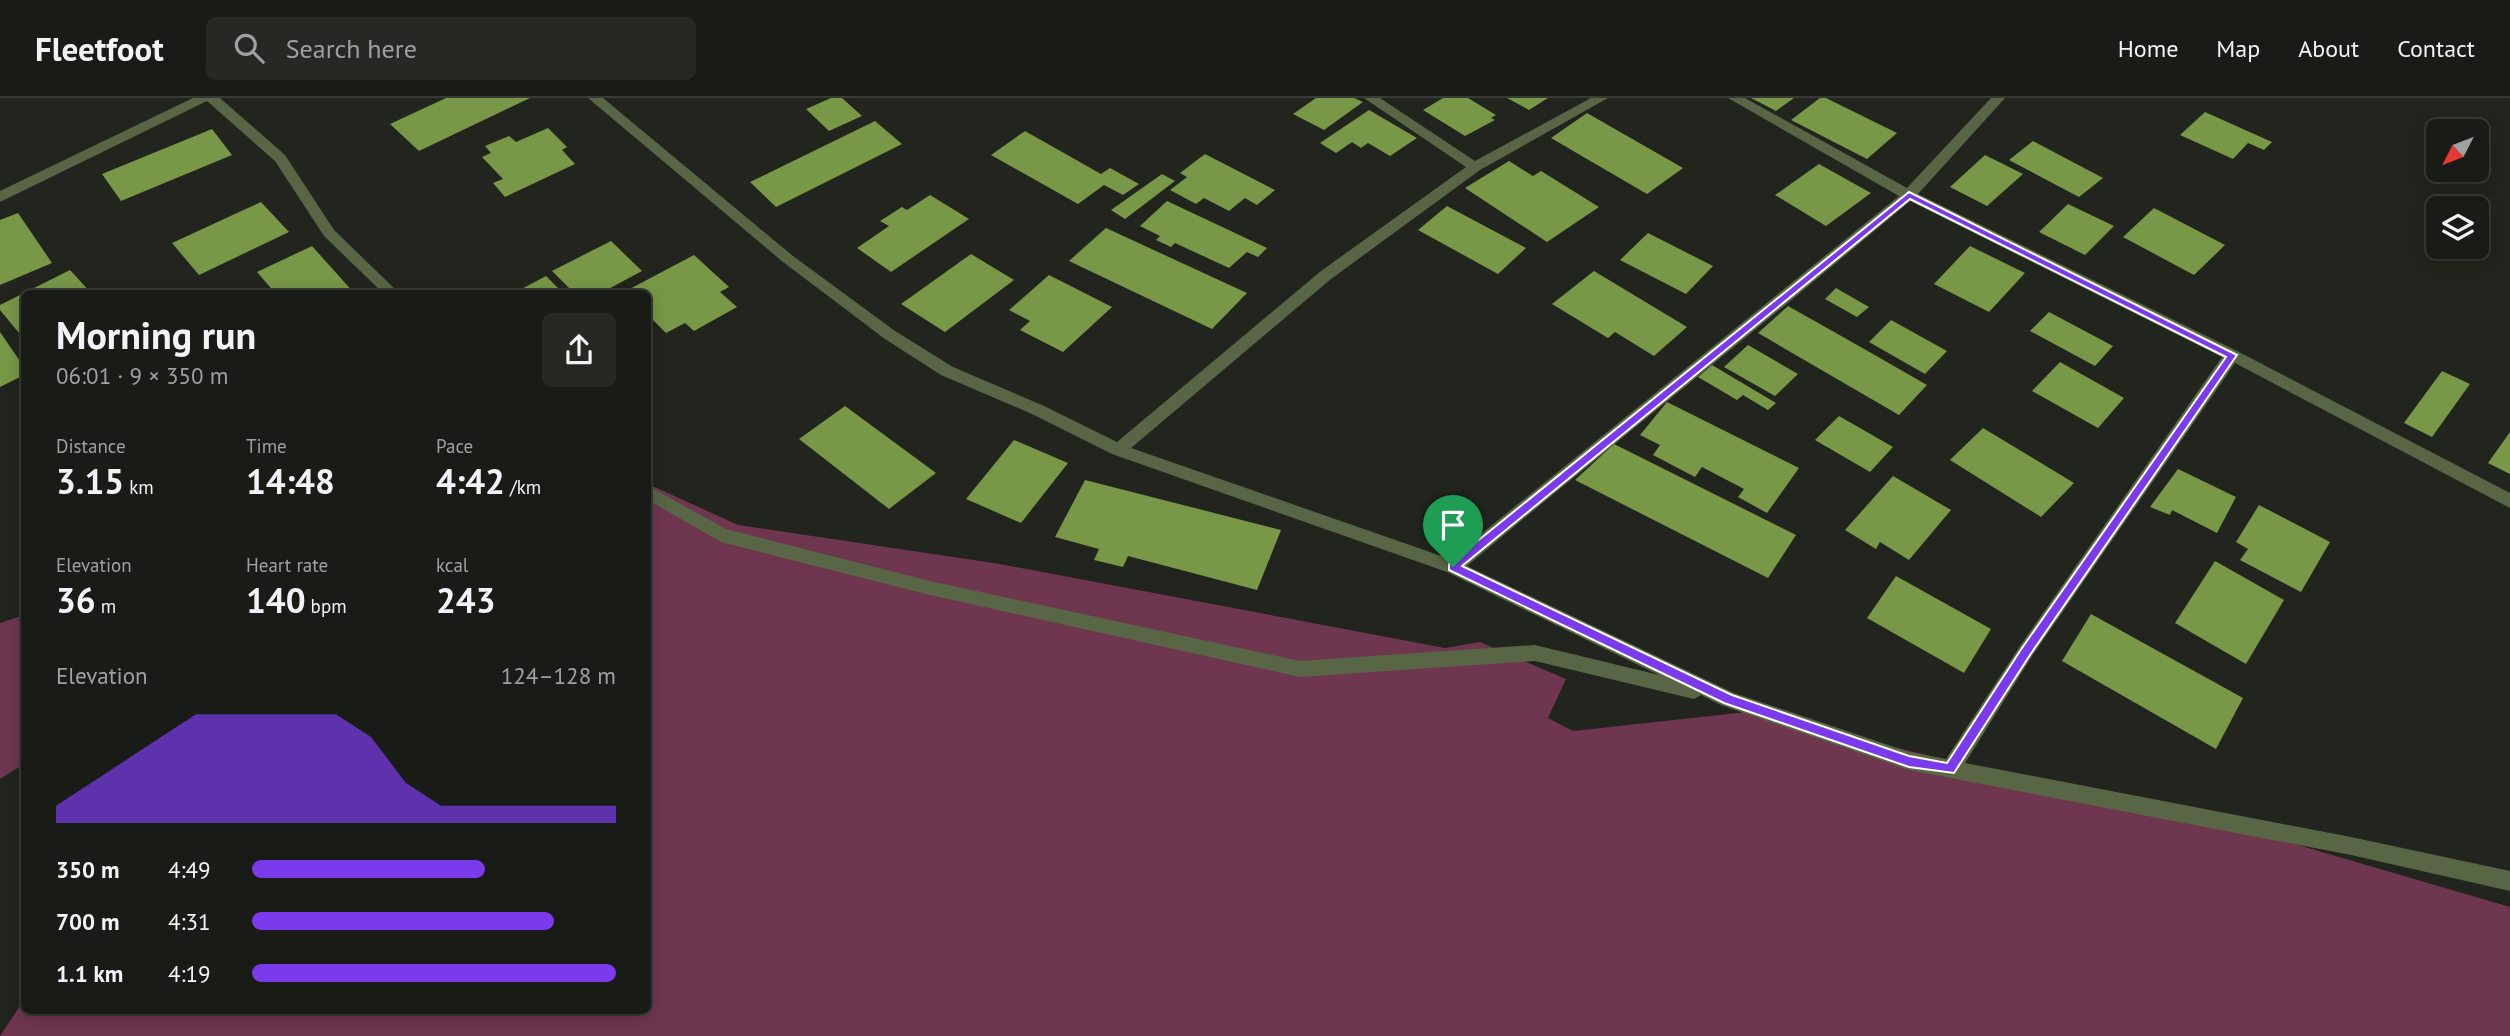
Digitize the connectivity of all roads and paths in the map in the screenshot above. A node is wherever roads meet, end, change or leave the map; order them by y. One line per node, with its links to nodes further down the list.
1 (203, 98): 10 (street)
2 (212, 98): 11 (street)
3 (1371, 98): 8 (street)
4 (1601, 98): 8 (street)
5 (1735, 98): 9 (street)
6 (1998, 98): 9 (street)
7 (598, 99): 13 (street)
8 (1475, 167): 13 (street)
9 (1909, 195): 12 (street); 16 (street)
10 (0, 197)
11 (389, 290)
12 (2232, 355): 15 (street); 18 (street)
13 (1118, 450): 16 (street)
14 (651, 494): 17 (street)
15 (2510, 501)
16 (1453, 567): 17 (street)
17 (1728, 699): 18 (street)
18 (1950, 769): 19 (street)
19 (2510, 881)

